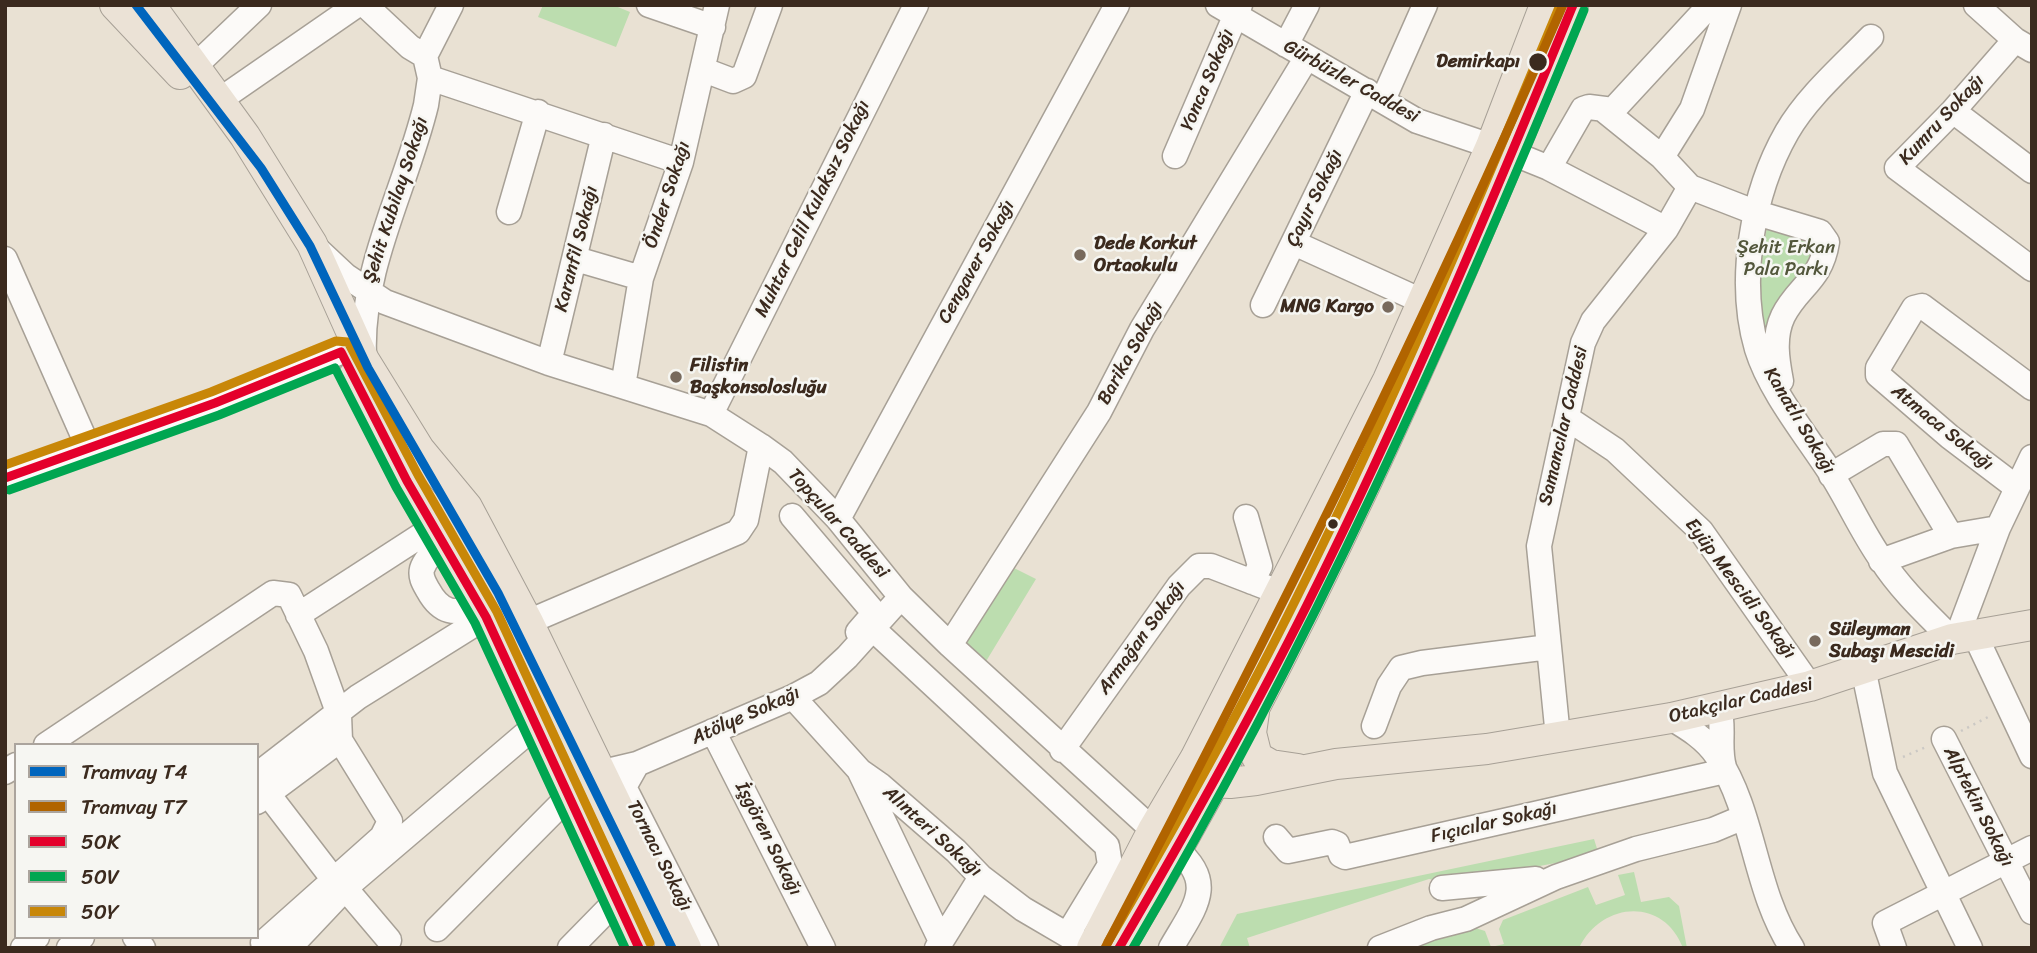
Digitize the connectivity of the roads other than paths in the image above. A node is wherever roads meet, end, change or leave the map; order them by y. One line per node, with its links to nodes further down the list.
1 (115, 5): 52 (main road)
2 (150, 5): 24 (main road)
3 (259, 5): 24 (street)
4 (358, 5): 28 (street)
5 (365, 5): 25 (street)
6 (450, 5): 25 (street, Şehit Kubilay Sokağı)
7 (649, 5): 20 (street)
8 (770, 5): 26 (street)
9 (916, 5): 57 (street, Muhtar Celil Kulaksız Sokağı)
10 (1117, 5): 67 (street, Cengaver Sokağı)
11 (1307, 5): 23 (street, Barika Sokağı)
12 (1425, 5): 27 (street, Çayır Sokağı)
13 (1545, 5): 33 (main road)
14 (1573, 5): 33 (main road)
15 (1710, 5): 29 (street)
16 (1729, 5): 35 (street)
17 (1976, 5): 19 (street)
18 (1231, 8): 23 (street, Gürbüzler Caddesi); 34 (street, Yonca Sokağı)
19 (1999, 13): 22 (street)
20 (715, 16): 26 (street, Önder Sokağı)
21 (1871, 37): 41 (street, Kanatlı Sokağı)
22 (2023, 45): 30 (street, Kumru Sokağı)
23 (1296, 51): 27 (street, Gürbüzler Caddesi); 81 (street, Barika Sokağı)
24 (196, 65): 28 (main road)
25 (427, 67): 31 (street); 49 (street, Şehit Kubilay Sokağı)
26 (704, 69): 36 (street, Önder Sokağı)
27 (1375, 96): 33 (street, Gürbüzler Caddesi); 43 (street, Çayır Sokağı)
28 (221, 99): 44 (main road)
29 (1605, 111): 35 (street); 37 (street)
30 (1953, 111): 38 (street); 47 (street, Kumru Sokağı)
31 (538, 112): 32 (street); 40 (street)
32 (604, 135): 36 (street); 46 (street, Karanfil Sokağı)
33 (1501, 150): 37 (street, Gürbüzler Caddesi); 50 (main road); 87 (main road)
34 (1175, 156)
35 (1662, 158): 39 (street)
36 (681, 162): 48 (street, Önder Sokağı)
37 (1549, 168): 42 (street, Gürbüzler Caddesi)
38 (2032, 171)
39 (1690, 187): 41 (street); 42 (street, Samancılar Caddesi)
40 (509, 212)
41 (1757, 213): 56 (street, Kanatlı Sokağı); 56 (street)
42 (1666, 229): 58 (street, Samancılar Caddesi)
43 (1294, 243): 50 (street); 51 (street, Çayır Sokağı)
44 (312, 244): 49 (street, Topçular Caddesi); 52 (main road)
45 (5, 259): 60 (street)
46 (576, 260): 48 (street); 53 (street, Karanfil Sokağı)
47 (2032, 269)
48 (640, 278): 54 (street, Önder Sokağı)
49 (367, 292): 52 (street, Şehit Kubilay Sokağı); 53 (street, Topçular Caddesi)
50 (1424, 302): 73 (main road)
51 (1264, 305)
52 (353, 356): 60 (street); 69 (main road); 77 (main road)
53 (549, 363): 54 (street, Topçular Caddesi)
54 (623, 386): 57 (street, Topçular Caddesi)
55 (2032, 388): 64 (street, Atmaca Sokağı)
56 (1786, 406): 62 (street, Kanatlı Sokağı)
57 (711, 414): 59 (street, Topçular Caddesi)
58 (1567, 418): 82 (street, Samancılar Caddesi); 85 (street, Eyüp Mescidi Sokağı)
59 (761, 446): 67 (street, Topçular Caddesi); 77 (street)
60 (89, 449): 63 (street)
61 (2032, 457): 64 (street)
62 (1831, 475): 70 (street); 71 (street, Kanatlı Sokağı)
63 (5, 478)
64 (2016, 487): 68 (street)
65 (792, 516): 83 (street)
66 (1246, 517): 72 (street)
67 (838, 519): 74 (street, Topçular Caddesi)
68 (1998, 528): 70 (street); 80 (street)
69 (439, 535): 75 (main road); 76 (street)
70 (1951, 536): 71 (street)
71 (1881, 561): 80 (street, Kanatlı Sokağı)
72 (1252, 582): 73 (street, Armağan Sokağı); 99 (street, Armağan Sokağı)
73 (1281, 593): 106 (main road)
74 (901, 597): 79 (street, Atölye Sokağı); 81 (street, Topçular Caddesi)
75 (482, 609): 89 (street); 91 (main road)
76 (298, 615): 89 (street); 97 (street)
77 (528, 622): 105 (main road)
78 (2032, 625): 80 (main road, Otakçılar Caddesi)
79 (872, 628): 83 (street, Atölye Sokağı); 126 (street)
80 (1961, 636): 84 (main road, Otakçılar Caddesi); 100 (street, Kanatlı Sokağı)
81 (950, 645): 99 (street, Topçular Caddesi)
82 (1549, 647): 92 (street); 94 (street, Samancılar Caddesi)
83 (847, 657): 86 (street, Atölye Sokağı)
84 (1863, 668): 85 (main road, Otakçılar Caddesi); 120 (street)
85 (1810, 686): 88 (main road, Otakçılar Caddesi)
86 (793, 697): 93 (street, Atölye Sokağı); 103 (street, Alınteri Sokağı)
87 (1256, 705): 102 (main road); 106 (main road)
88 (1719, 706): 90 (main road, Otakçılar Caddesi); 104 (street)
89 (339, 715): 95 (street); 107 (street)
90 (1671, 718): 94 (main road, Otakçılar Caddesi); 104 (street)
91 (535, 726): 108 (main road); 117 (street)
92 (1374, 726)
93 (713, 731): 101 (street, Atölye Sokağı); 134 (street, İşgören Sokağı)
94 (1558, 737): 98 (main road, Otakçılar Caddesi)
95 (340, 740): 107 (street); 117 (street)
96 (1944, 740): 114 (street, Alptekin Sokağı)
97 (49, 743)
98 (1487, 749): 102 (main road, Otakçılar Caddesi); 106 (main road, Otakçılar Caddesi)
99 (1062, 750): 110 (street, Topçular Caddesi)
100 (2032, 756)
101 (637, 764): 105 (street, Atölye Sokağı); 133 (street, Tornacı Sokağı)
102 (1306, 770): 106 (main road, Otakçılar Caddesi)
103 (860, 771): 115 (street, Alınteri Sokağı); 128 (street)
104 (1725, 771): 109 (street); 111 (street, Fıçıcılar Sokağı)
105 (599, 773): 132 (main road)
106 (1204, 789): 110 (main road); 113 (main road)
107 (261, 790): 117 (street)
108 (569, 796): 121 (main road); 123 (street)
109 (1744, 817): 116 (street); 129 (street)
110 (1153, 830): 118 (main road); 126 (main road)
111 (1276, 837)
112 (2032, 848): 114 (street)
113 (1176, 849): 118 (main road); 136 (street)
114 (2006, 862): 120 (street); 122 (street, Alptekin Sokağı)
115 (981, 877): 126 (street, Alınteri Sokağı); 128 (street)
116 (1554, 878): 119 (street); 137 (street)
117 (339, 884): 124 (street); 125 (street); 127 (street)
118 (1158, 884): 135 (main road)
119 (1443, 888)
120 (1942, 893): 138 (street); 139 (street)
121 (618, 899): 130 (street); 131 (main road)
122 (2032, 912)
123 (437, 929)
124 (389, 940)
125 (260, 942)
126 (1083, 943)
127 (299, 944)
128 (939, 944)
129 (1790, 947)
130 (570, 948)
131 (639, 948)
132 (686, 948)
133 (706, 948)
134 (823, 948)
135 (1119, 948)
136 (1171, 948)
137 (1380, 948)
138 (1894, 948)
139 (1970, 948)

